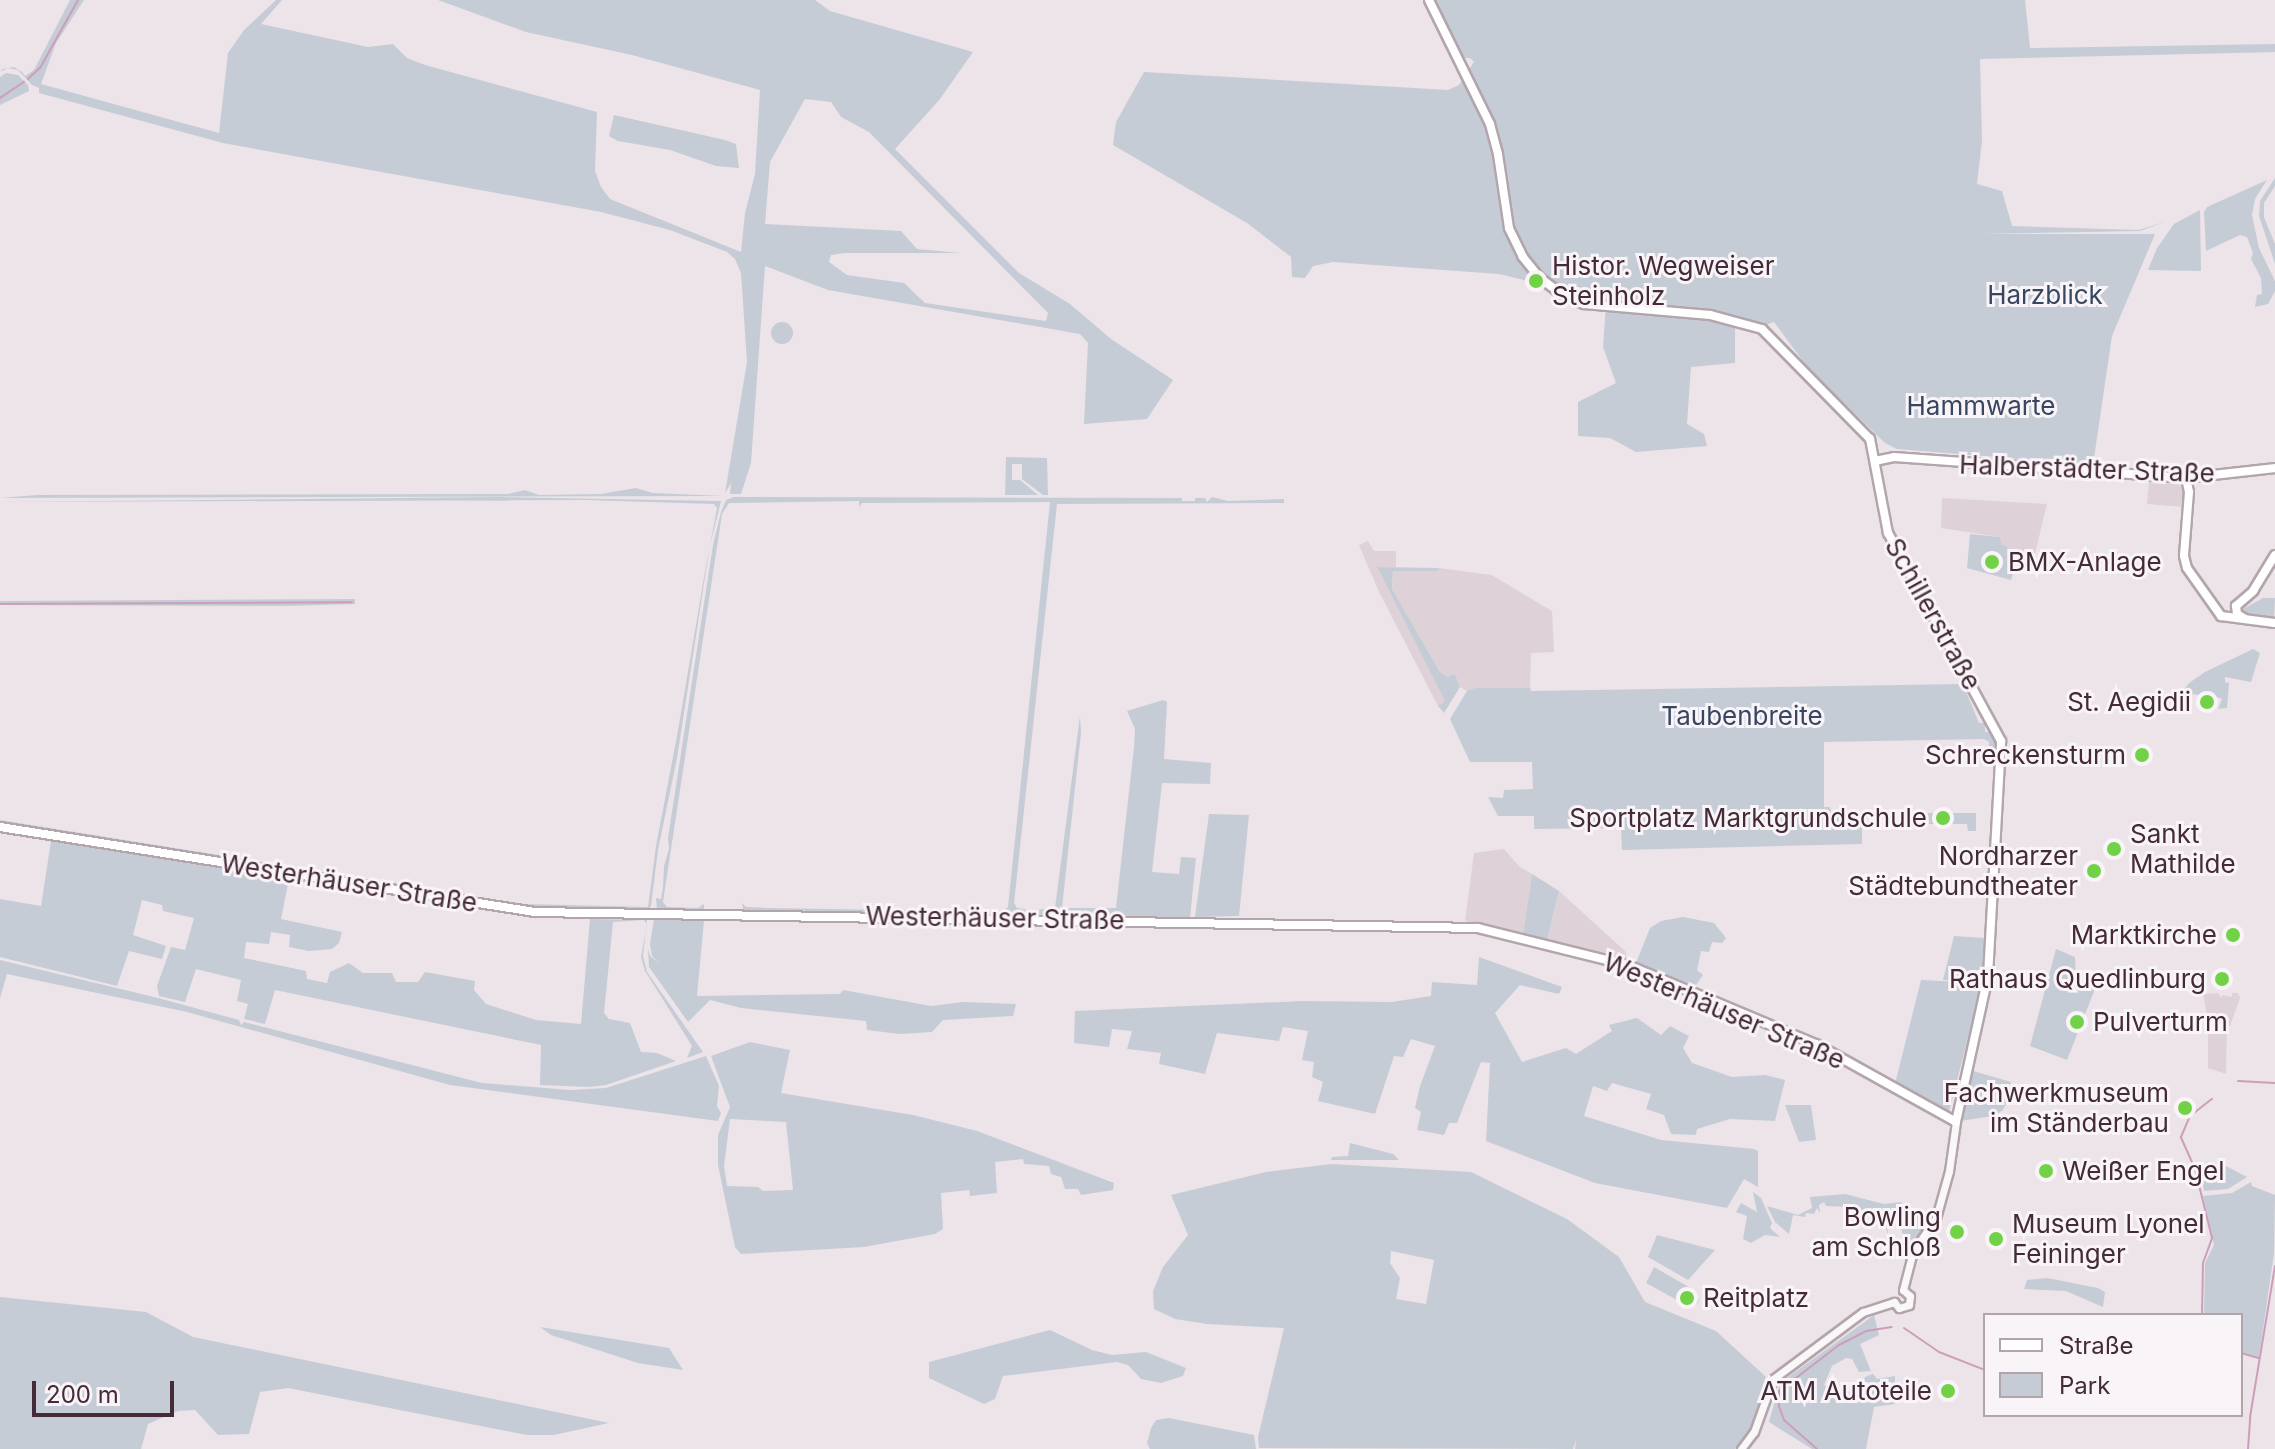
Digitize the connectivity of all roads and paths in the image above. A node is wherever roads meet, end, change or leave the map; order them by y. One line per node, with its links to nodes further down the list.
1 (1429, 0): 2 (main road)
2 (1872, 445): 3 (main road); 4 (main road, Schillerstraße)
3 (1899, 458): 4 (main road); 6 (main road, Halberstädter Straße)
4 (1875, 461): 11 (main road, Schillerstraße)
5 (2275, 468): 6 (main road, Halberstädter Straße)
6 (2186, 478): 8 (main road)
7 (2275, 555): 8 (main road)
8 (2246, 619): 9 (main road)
9 (2275, 623)
10 (0, 827): 11 (main road, Westerhäuser Straße)
11 (1956, 1122): 12 (street)
12 (1903, 1290): 13 (street); 13 (street)
13 (1894, 1302): 14 (street)
14 (1741, 1449)

